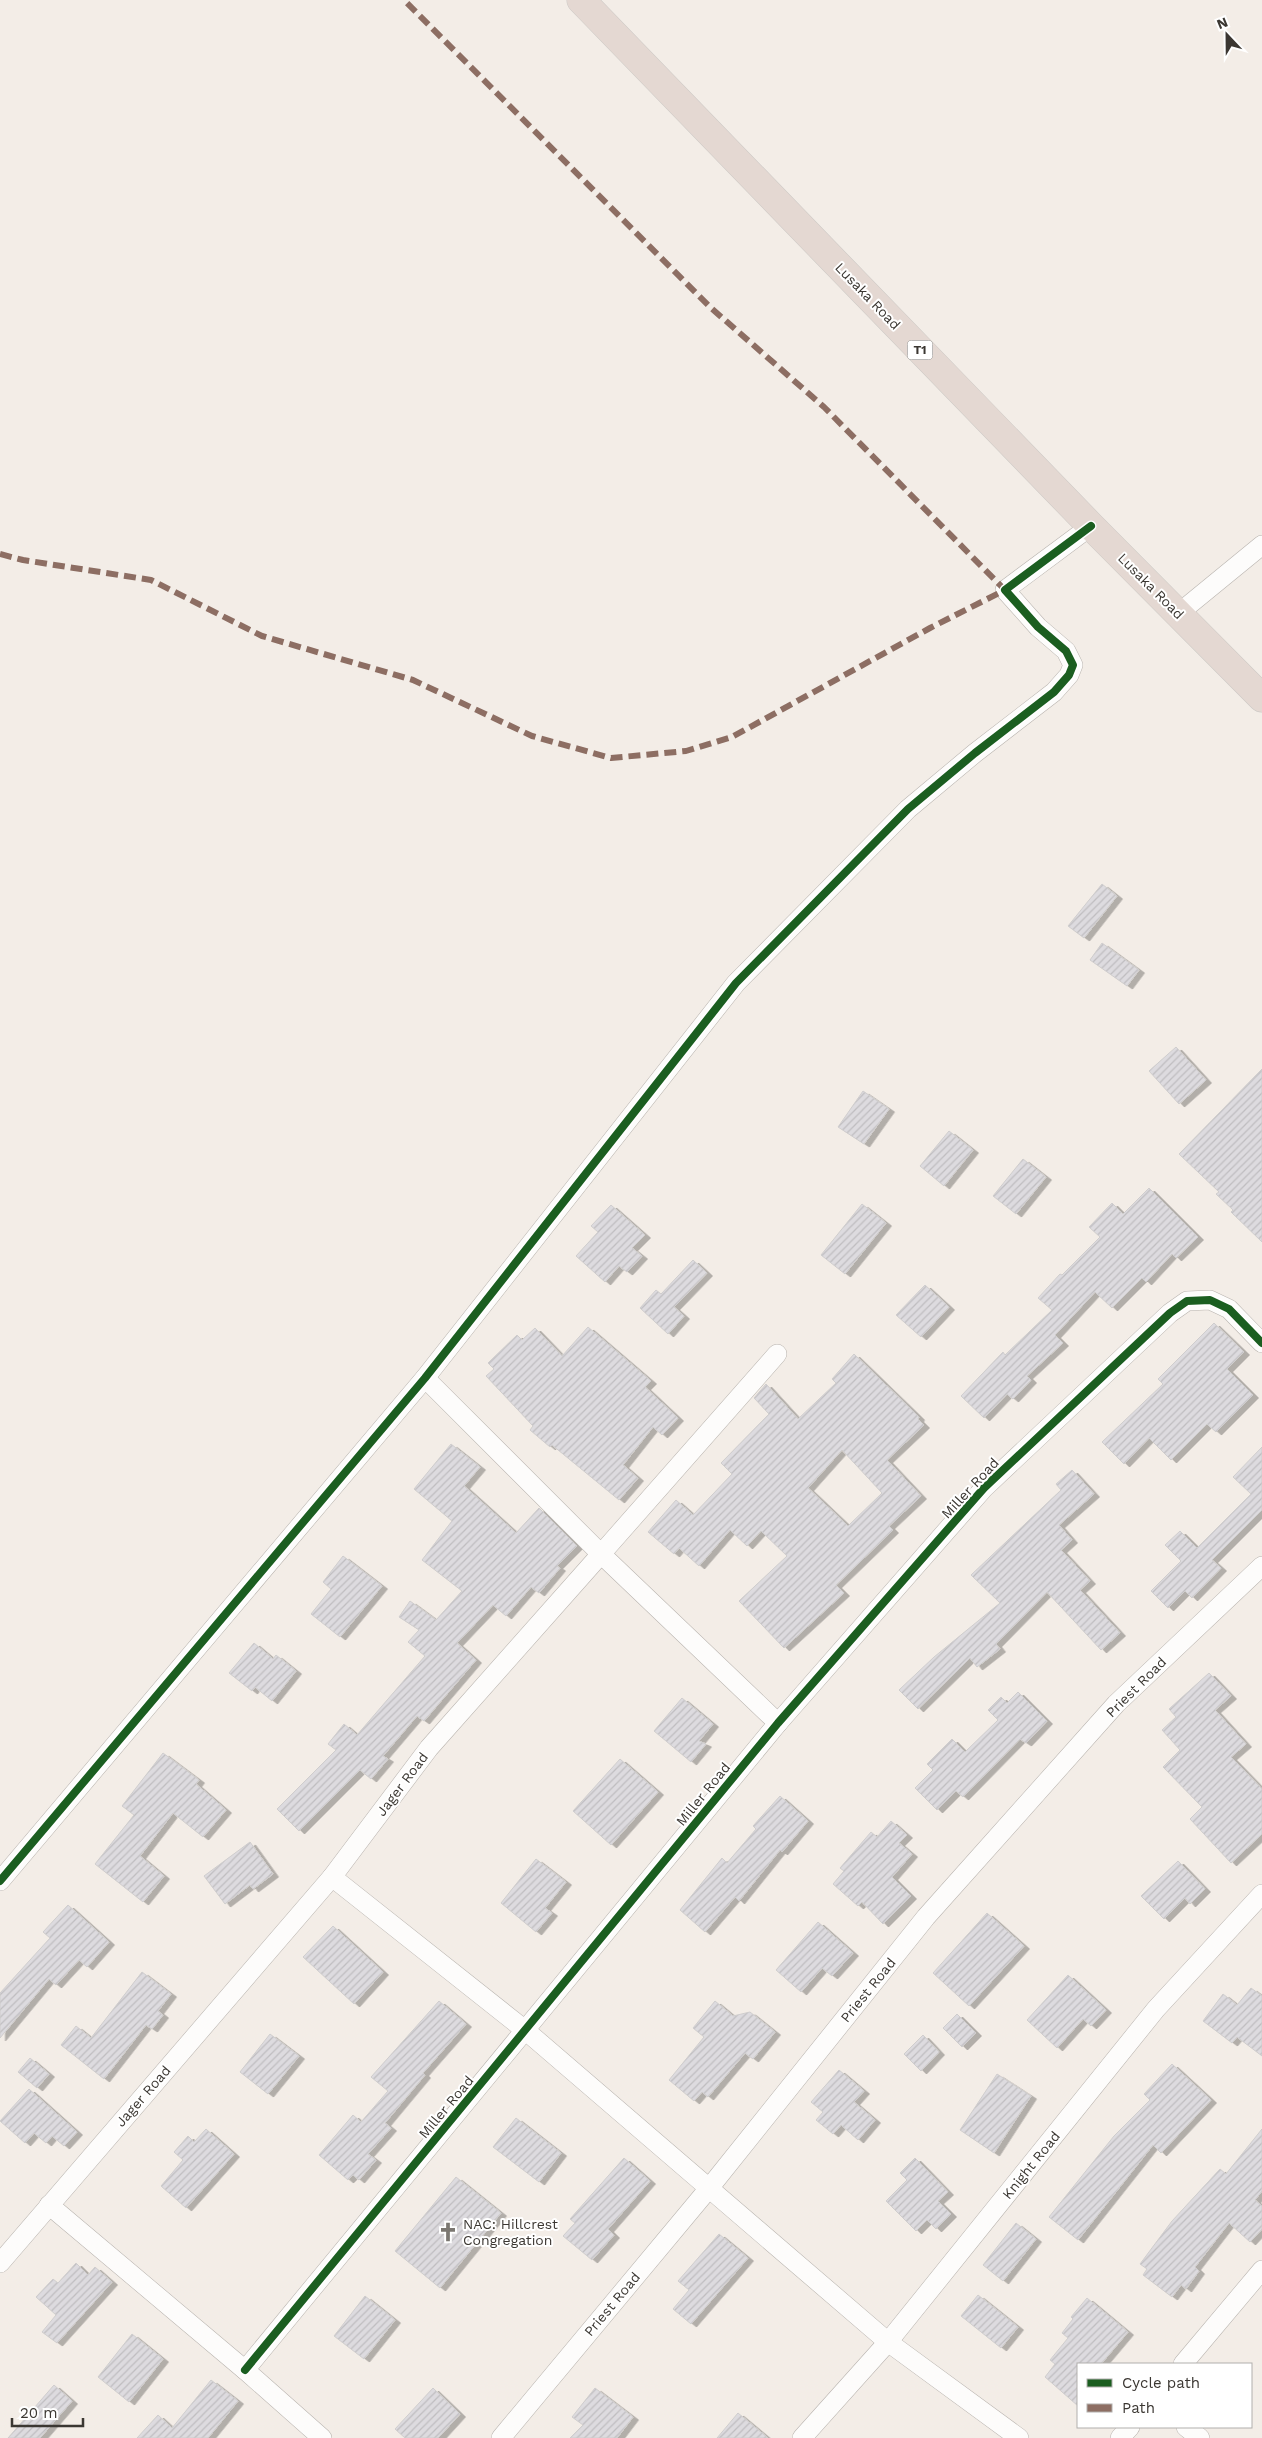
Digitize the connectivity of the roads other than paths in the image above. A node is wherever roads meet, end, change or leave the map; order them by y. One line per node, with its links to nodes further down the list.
1 (581, 0): 2 (highway, Lusaka Road / T1)
2 (1091, 526): 4 (highway, Lusaka Road / T1); 8 (street)
3 (1262, 545): 4 (street)
4 (1179, 613): 5 (highway, Lusaka Road / T1)
5 (1262, 698)
6 (1262, 1343): 11 (street, Miller Road)
7 (777, 1354): 9 (street, Jager Road)
8 (425, 1378): 9 (street); 13 (street)
9 (601, 1554): 11 (street); 12 (street, Jager Road)
10 (1262, 1566): 16 (street, Priest Road)
11 (778, 1724): 15 (street, Miller Road)
12 (332, 1877): 15 (street); 17 (street, Jager Road)
13 (0, 1881)
14 (1262, 1894): 20 (street, Knight Road)
15 (525, 2030): 16 (street); 22 (street, Miller Road)
16 (710, 2187): 20 (street); 26 (street, Priest Road)
17 (49, 2206): 18 (street, Jager Road); 22 (street)
18 (0, 2263)
19 (1262, 2270): 21 (street)
20 (888, 2342): 27 (street, Knight Road); 28 (street)
21 (1184, 2363)
22 (245, 2370): 25 (street)
23 (1129, 2428): 29 (street)
24 (1187, 2428): 30 (street)
25 (322, 2438)
26 (501, 2438)
27 (802, 2438)
28 (1019, 2438)
29 (1120, 2438)
30 (1200, 2438)

